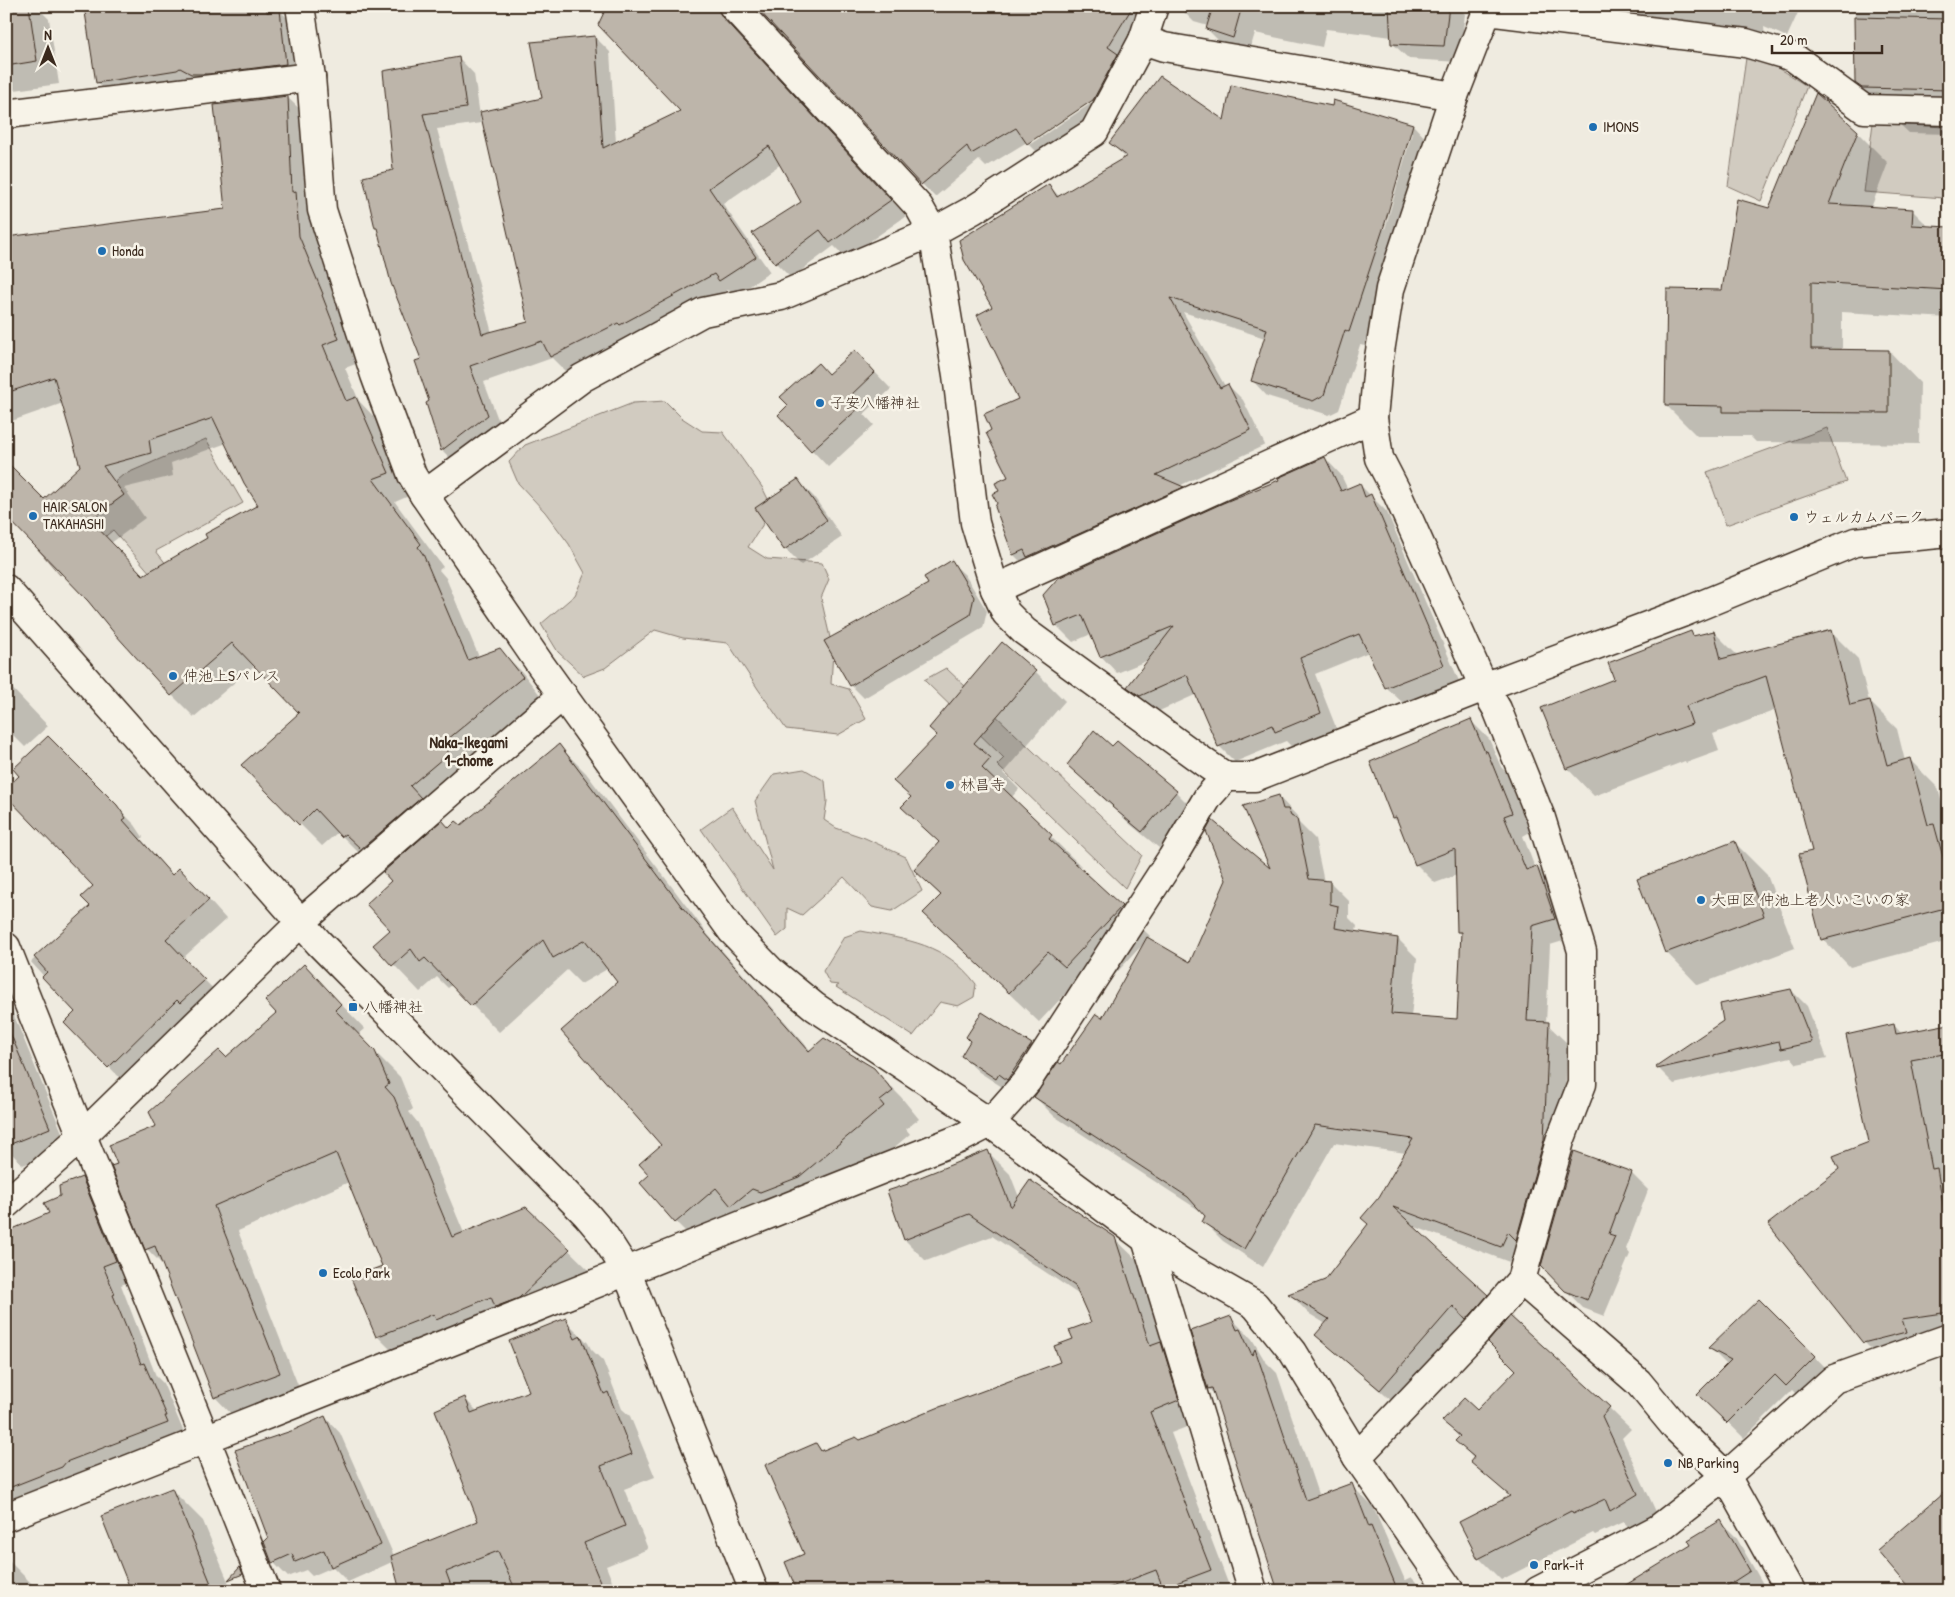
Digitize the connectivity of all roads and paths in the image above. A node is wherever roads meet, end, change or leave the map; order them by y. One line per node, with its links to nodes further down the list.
1 (300, 6): 6 (street)
2 (733, 6): 10 (street)
3 (1154, 6): 5 (street)
4 (1488, 8): 7 (street); 8 (street)
5 (1144, 40): 7 (street); 10 (street)
6 (311, 77): 9 (street); 12 (street)
7 (1454, 96): 11 (street)
8 (1949, 111)
9 (6, 114)
10 (933, 232): 12 (street); 15 (street)
11 (1373, 418): 15 (street); 16 (street)
12 (424, 495): 17 (street)
13 (1949, 533): 16 (street)
14 (6, 589): 19 (street)
15 (995, 589): 18 (street)
16 (1484, 687): 18 (street); 26 (street)
17 (563, 695): 19 (street); 21 (street)
18 (1226, 777): 21 (street)
19 (300, 923): 22 (street); 25 (street)
20 (6, 946): 22 (street)
21 (990, 1123): 24 (street); 25 (street)
22 (82, 1136): 23 (street); 28 (street)
23 (6, 1204)
24 (1146, 1239): 29 (street); 34 (street)
25 (626, 1270): 28 (street); 33 (street)
26 (1521, 1280): 29 (street); 30 (street)
27 (1949, 1338): 30 (street)
28 (207, 1439): 31 (street); 32 (street)
29 (1357, 1457): 35 (street)
30 (1726, 1476): 36 (street); 37 (street)
31 (6, 1517)
32 (266, 1591)
33 (754, 1591)
34 (1253, 1591)
35 (1450, 1591)
36 (1538, 1591)
37 (1790, 1591)

